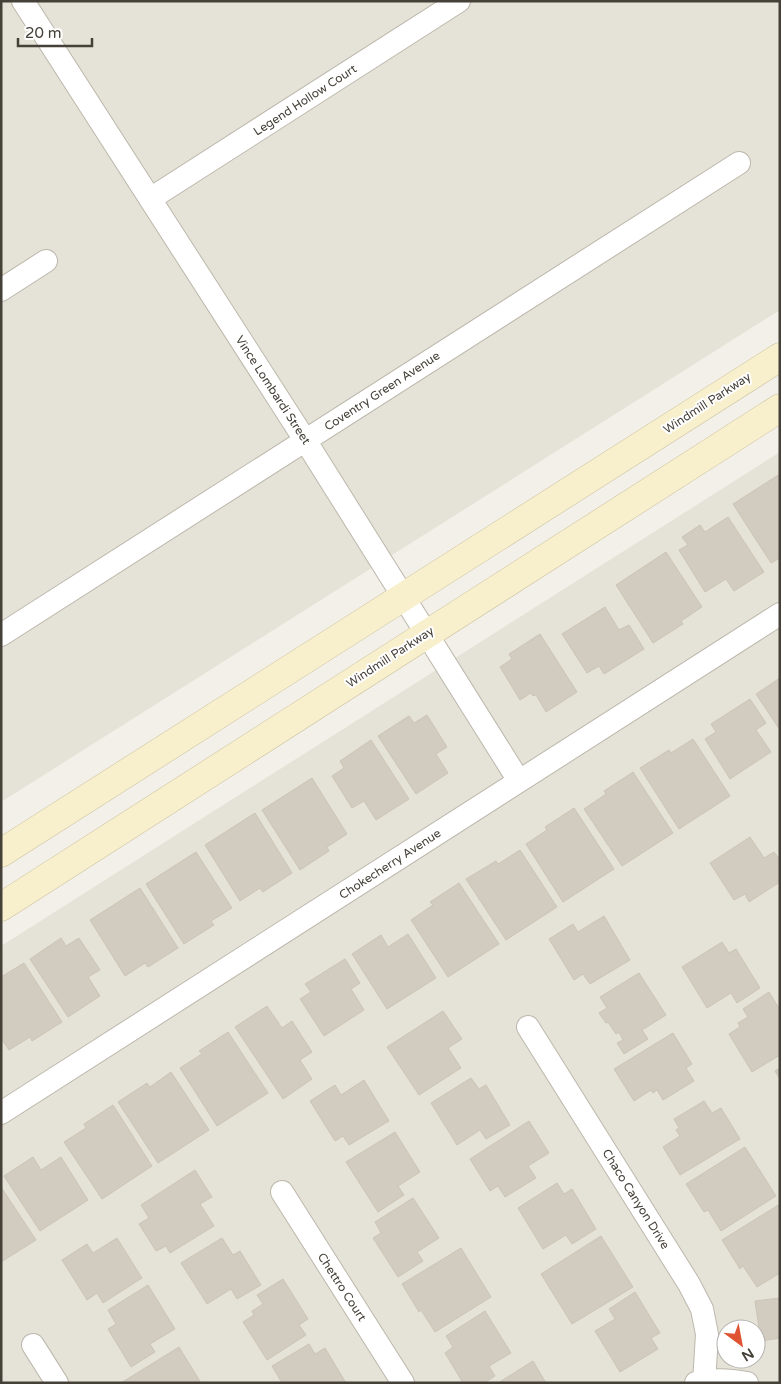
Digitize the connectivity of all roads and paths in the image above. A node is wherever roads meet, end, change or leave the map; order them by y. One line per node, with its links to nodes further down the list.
1 (23, 1): 4 (street, Vince Lombardi Street)
2 (459, 1): 4 (street, Legend Hollow Court)
3 (739, 163): 9 (street, Coventry Green Avenue)
4 (150, 199): 9 (street, Vince Lombardi Street)
5 (46, 261): 6 (street)
6 (1, 290)
7 (780, 357): 10 (main road, Windmill Parkway)
8 (780, 408): 12 (main road, Windmill Parkway)
9 (305, 440): 10 (street, Vince Lombardi Street); 13 (street, Coventry Green Avenue)
10 (404, 597): 12 (street, Vince Lombardi Street); 15 (main road, Windmill Parkway)
11 (780, 614): 14 (street, Chokecherry Avenue)
12 (427, 634): 14 (street, Vince Lombardi Street); 16 (main road, Windmill Parkway)
13 (1, 635)
14 (520, 781): 18 (street, Chokecherry Avenue)
15 (1, 853)
16 (1, 907)
17 (528, 1027): 21 (street, Chaco Canyon Drive)
18 (1, 1113)
19 (282, 1192): 23 (street, Chettro Court)
20 (33, 1345): 22 (street)
21 (701, 1382): 24 (street)
22 (57, 1383)
23 (403, 1383)
24 (747, 1383)

